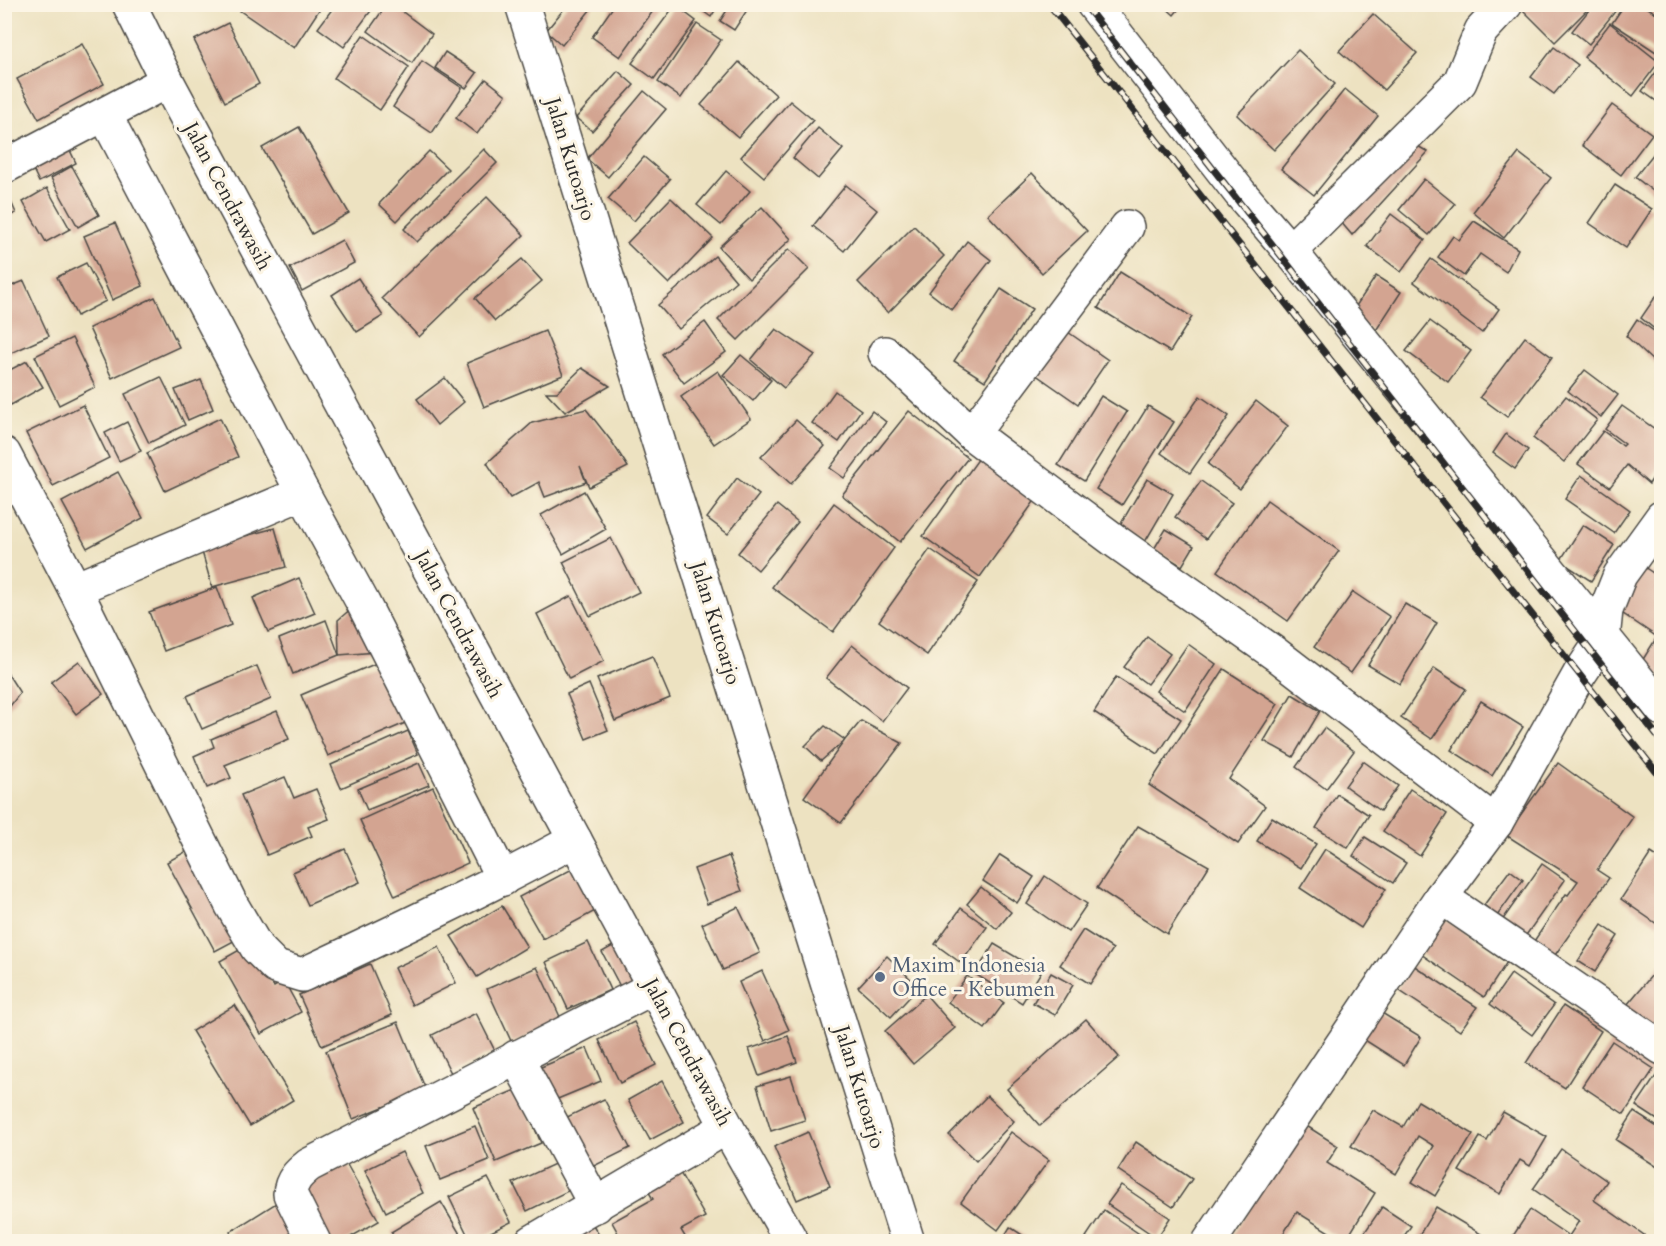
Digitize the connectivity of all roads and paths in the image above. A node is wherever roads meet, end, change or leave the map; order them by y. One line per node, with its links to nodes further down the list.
1 (129, 4): 5 (street, Jalan Cendrawasih)
2 (522, 4): 30 (street, Jalan Kutoarjo)
3 (1093, 4): 9 (street)
4 (1496, 14): 9 (street)
5 (167, 81): 6 (street); 19 (street, Jalan Cendrawasih)
6 (105, 115): 7 (street); 13 (street)
7 (4, 167)
8 (1127, 227): 11 (street)
9 (1290, 251): 16 (street)
10 (885, 353): 11 (street)
11 (972, 434): 18 (street)
12 (4, 454): 15 (street)
13 (303, 493): 15 (street); 20 (street)
14 (1662, 517): 16 (street)
15 (75, 589): 20 (street)
16 (1603, 639): 17 (street); 18 (street)
17 (1662, 709)
18 (1496, 823): 21 (street)
19 (575, 840): 20 (street); 22 (street, Jalan Cendrawasih)
20 (503, 879)
21 (1441, 897): 23 (street); 31 (street)
22 (654, 987): 24 (street); 25 (street, Jalan Cendrawasih)
23 (1662, 1048)
24 (516, 1057): 26 (street); 27 (street)
25 (728, 1127): 26 (street); 29 (street, Jalan Cendrawasih)
26 (596, 1206): 28 (street)
27 (314, 1242)
28 (532, 1242)
29 (792, 1242)
30 (908, 1242)
31 (1209, 1242)

